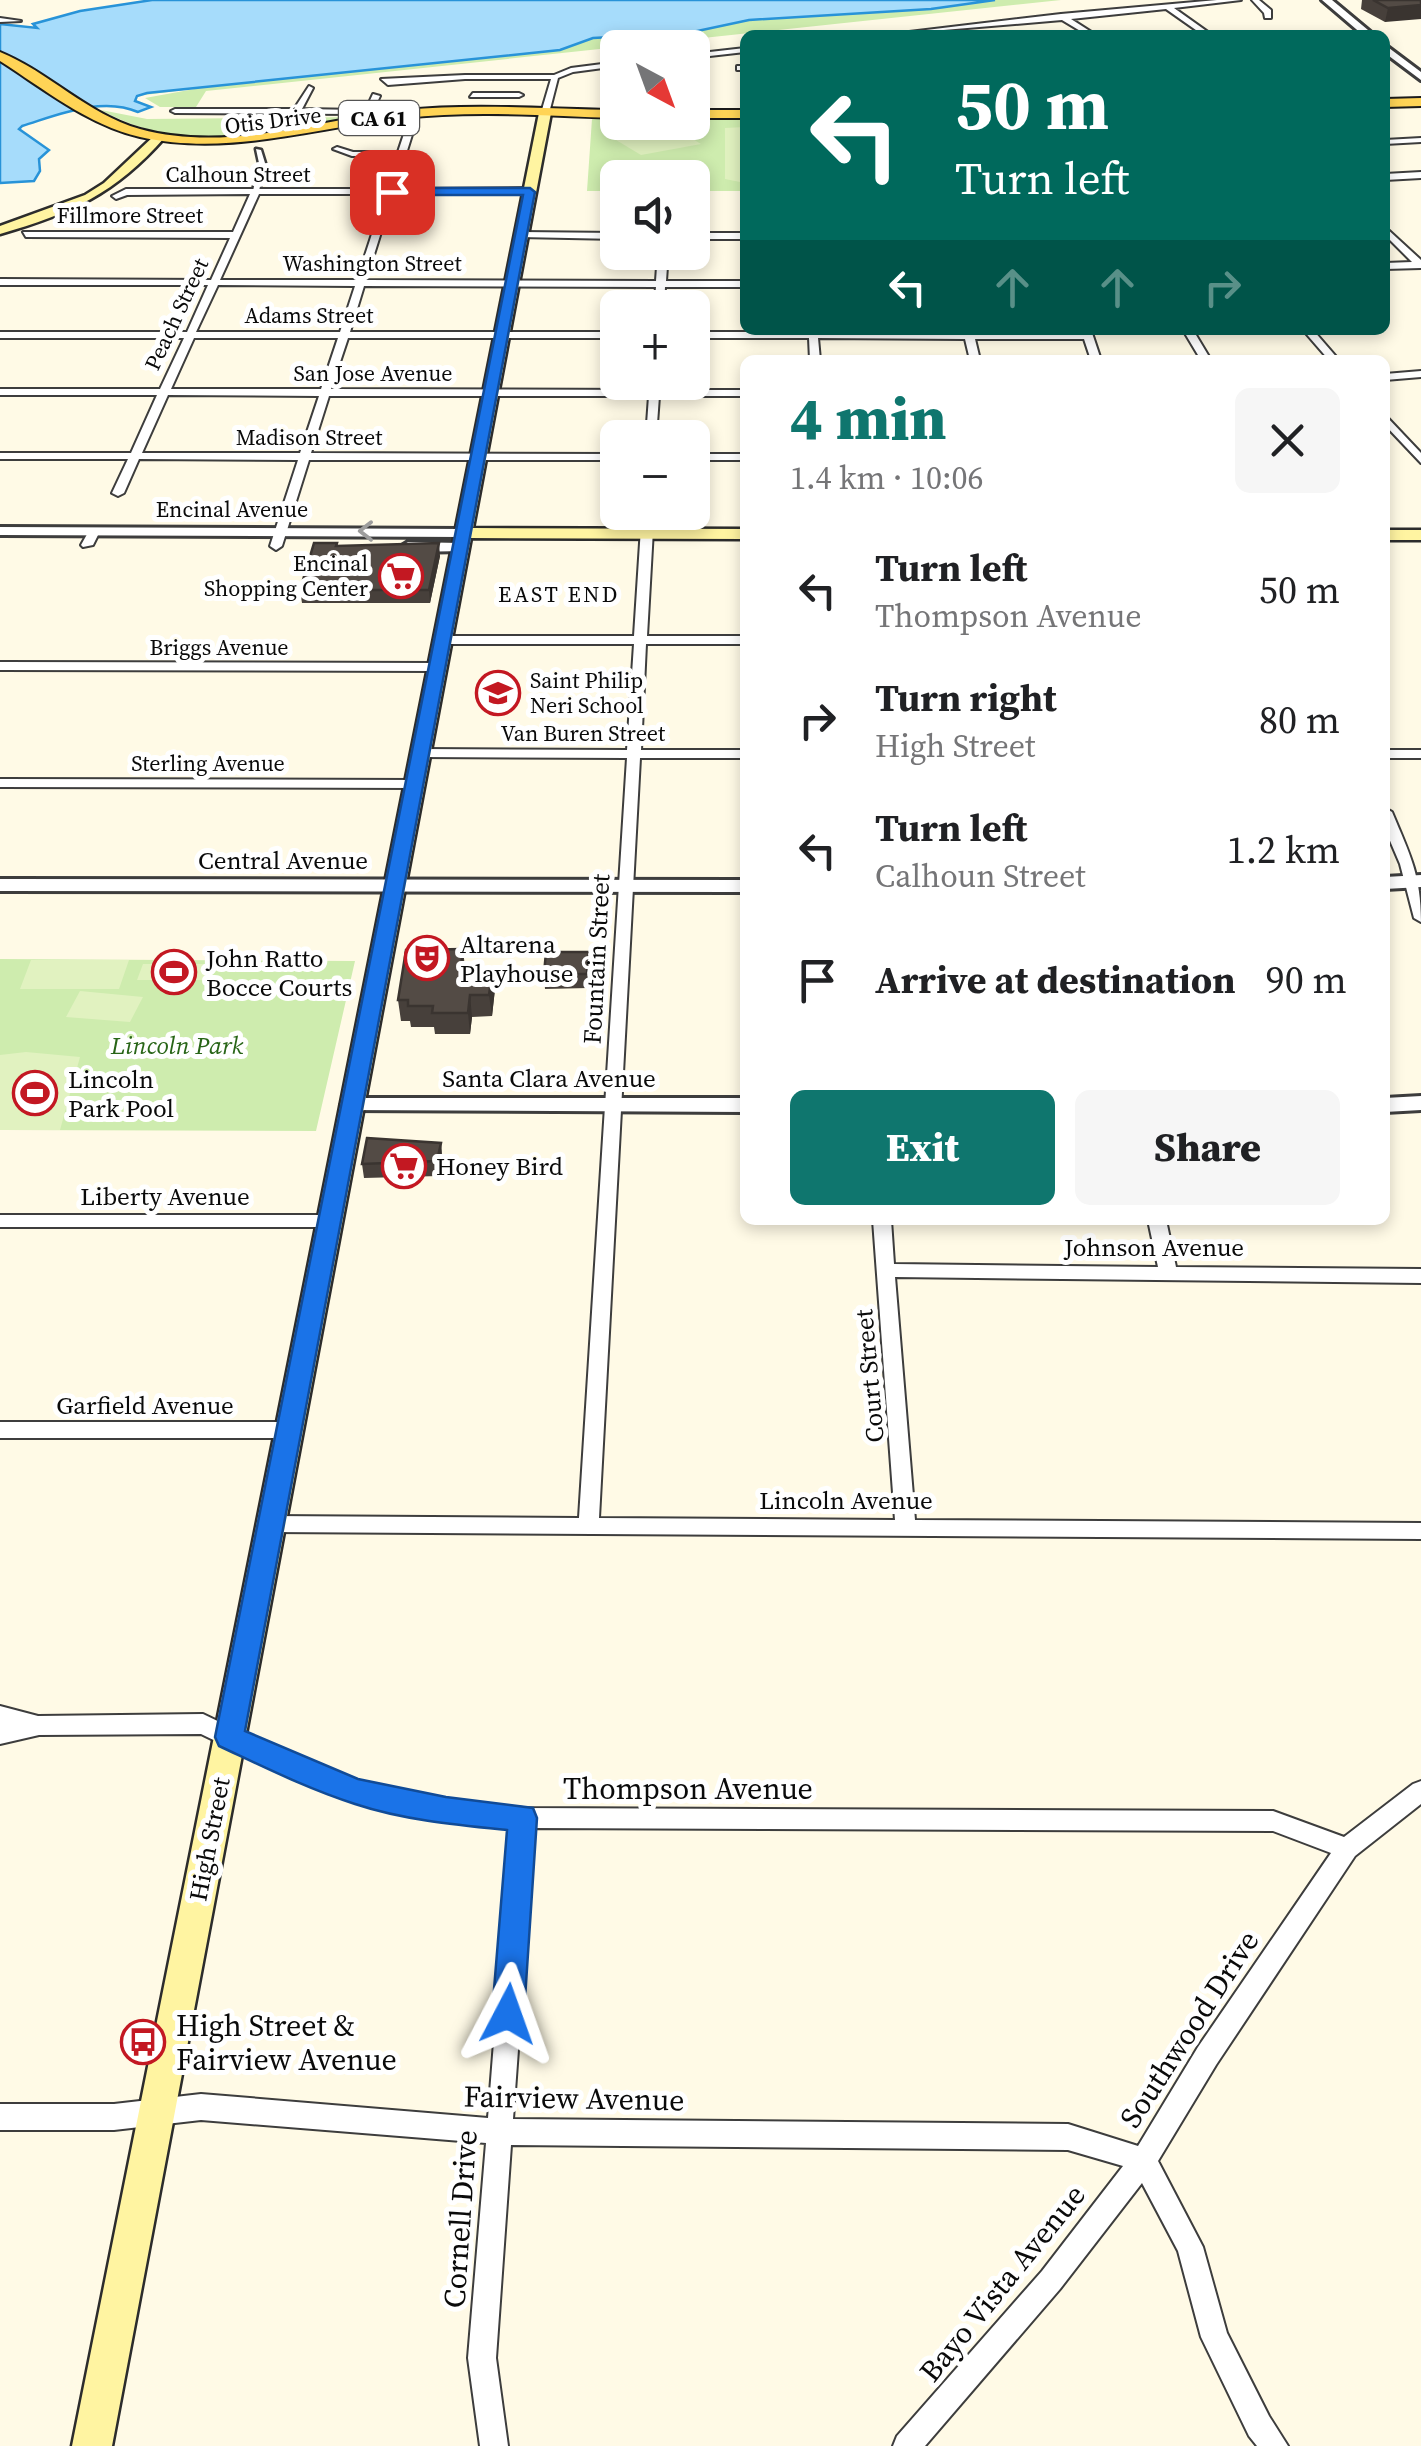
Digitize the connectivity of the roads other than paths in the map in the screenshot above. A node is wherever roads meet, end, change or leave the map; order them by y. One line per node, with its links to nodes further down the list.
1 (1238, 0): 4 (street)
2 (1254, 0): 6 (street)
3 (1326, 0): 12 (street)
4 (1166, 6): 5 (street); 11 (street)
5 (1061, 16): 9 (street); 10 (street)
6 (1268, 16)
7 (0, 20): 8 (street)
8 (17, 21)
9 (934, 30)
10 (1084, 30)
11 (1201, 30)
12 (1363, 30)
13 (740, 51): 15 (street)
14 (1390, 52): 20 (street)
15 (710, 54)
16 (0, 56): 31 (main road, CA 61)
17 (0, 65): 31 (main road, CA 61)
18 (600, 66): 19 (street)
19 (555, 77): 22 (street); 32 (street)
20 (1421, 77)
21 (385, 78): 22 (street)
22 (476, 80): 28 (street)
23 (309, 88): 30 (street)
24 (519, 94): 28 (street)
25 (376, 96): 30 (street)
26 (1421, 102): 27 (main road)
27 (1390, 103)
28 (471, 104): 32 (main road, Otis Drive / CA 61); 38 (main road, Otis Drive / CA 61); 40 (main road, Otis Drive / CA 61)
29 (175, 111): 30 (street)
30 (297, 112)
31 (90, 114): 37 (main road, Otis Drive / CA 61); 38 (main road, Otis Drive / CA 61)
32 (544, 114): 33 (main road, Otis Drive / CA 61); 49 (main road, High Street)
33 (600, 114)
34 (710, 114): 35 (main road)
35 (740, 114)
36 (412, 122): 43 (street)
37 (115, 132): 38 (main road, Otis Drive / CA 61); 44 (main road)
38 (154, 140): 40 (main road, Otis Drive / CA 61); 44 (main road); 51 (main road)
39 (1421, 140): 41 (street)
40 (256, 141): 47 (street, Peach Street)
41 (1390, 142)
42 (336, 149): 43 (street)
43 (404, 154): 48 (street)
44 (126, 157): 51 (main road)
45 (1421, 175): 46 (street)
46 (1390, 177)
47 (256, 192): 48 (street, Calhoun Street); 50 (street, Calhoun Street); 53 (street, Peach Street)
48 (392, 192): 49 (street, Calhoun Street); 66 (street)
49 (530, 192): 54 (main road, High Street)
50 (121, 194)
51 (0, 228)
52 (26, 234): 53 (street, Fillmore Street)
53 (234, 235): 63 (street, Peach Street)
54 (522, 235): 56 (street); 64 (main road, High Street)
55 (1390, 235): 59 (street)
56 (600, 236)
57 (710, 236): 58 (street)
58 (740, 236)
59 (1421, 264): 60 (street)
60 (1390, 266)
61 (662, 270): 65 (street)
62 (0, 282): 63 (street, Washington Street)
63 (213, 283): 66 (street, Washington Street); 70 (street, Peach Street)
64 (512, 283): 65 (street, Washington Street); 66 (street, Washington Street); 72 (main road, High Street)
65 (661, 283): 67 (street, Washington Street); 68 (street)
66 (362, 284): 71 (street)
67 (740, 284)
68 (660, 290)
69 (0, 335): 70 (street, Adams Street)
70 (188, 335): 71 (street, Adams Street); 83 (street, Peach Street)
71 (345, 335): 72 (street, Adams Street); 84 (street)
72 (502, 335): 75 (street, Adams Street); 85 (main road, High Street)
73 (740, 335): 76 (street)
74 (1312, 335): 77 (street)
75 (600, 336)
76 (710, 336)
77 (1330, 355)
78 (1421, 374): 79 (street)
79 (1390, 377)
80 (600, 390): 85 (street, San Jose Avenue)
81 (710, 391): 86 (street, San Jose Avenue)
82 (0, 392): 83 (street, San Jose Avenue)
83 (162, 392): 84 (street, San Jose Avenue); 89 (street, Peach Street)
84 (326, 393): 85 (street, San Jose Avenue); 91 (street)
85 (490, 393): 90 (main road, High Street)
86 (740, 393)
87 (1390, 424): 95 (street)
88 (0, 456): 89 (street, Madison Street)
89 (133, 456): 91 (street, Madison Street); 96 (street, Peach Street)
90 (478, 456): 91 (street, Madison Street); 92 (street, Madison Street); 105 (main road, High Street)
91 (304, 457): 104 (street)
92 (600, 457)
93 (710, 457): 94 (street)
94 (740, 457)
95 (1421, 460)
96 (118, 493)
97 (646, 530): 99 (street, Fountain Street)
98 (0, 531): 103 (street, Encinal Avenue)
99 (645, 534): 100 (main road, Encinal Avenue); 105 (main road, Encinal Avenue); 107 (street, Fountain Street)
100 (740, 534)
101 (1390, 535): 102 (main road)
102 (1421, 535)
103 (91, 538): 104 (street, Encinal Avenue); 106 (street, Encinal Avenue)
104 (278, 538): 105 (street, Encinal Avenue, one-way to 104); 105 (street, Encinal Avenue)
105 (462, 541): 109 (main road, High Street)
106 (0, 545)
107 (639, 640): 108 (street, Briggs Avenue); 109 (street, Briggs Avenue); 112 (street, Fountain Street)
108 (740, 640)
109 (440, 653): 110 (street, Briggs Avenue); 111 (main road, High Street)
110 (0, 666)
111 (421, 753): 112 (street, Van Buren Street); 117 (main road, High Street)
112 (633, 753): 113 (street, Van Buren Street); 122 (street, Fountain Street)
113 (740, 754)
114 (1390, 754): 115 (street)
115 (1421, 754)
116 (0, 783): 117 (street, Sterling Avenue)
117 (416, 784): 123 (main road, High Street)
118 (1390, 823): 119 (street)
119 (1416, 881): 120 (street); 125 (street)
120 (1390, 883)
121 (0, 885): 123 (street, Central Avenue)
122 (626, 885): 123 (street, Central Avenue); 124 (street, Central Avenue); 127 (street, Fountain Street)
123 (395, 886): 128 (main road, High Street)
124 (740, 886)
125 (1421, 918)
126 (1421, 1102): 130 (street)
127 (612, 1104): 128 (street, Santa Clara Avenue); 129 (street, Santa Clara Avenue); 141 (street, Fountain Street)
128 (352, 1105): 132 (main road, High Street)
129 (740, 1105)
130 (1390, 1105)
131 (0, 1221): 132 (street, Liberty Avenue)
132 (330, 1221): 139 (main road, High Street)
133 (882, 1225): 135 (street, Court Street)
134 (1158, 1225): 136 (street)
135 (886, 1270): 136 (street, Johnson Avenue); 142 (street, Court Street)
136 (1168, 1271): 137 (street, Johnson Avenue)
137 (1421, 1276)
138 (0, 1430): 139 (street, Garfield Avenue)
139 (289, 1430): 140 (main road, High Street)
140 (270, 1524): 141 (street, Lincoln Avenue); 147 (main road, High Street)
141 (588, 1528): 142 (street, Lincoln Avenue)
142 (906, 1528): 143 (street, Lincoln Avenue)
143 (1421, 1531)
144 (0, 1716): 145 (street, Thompson Avenue)
145 (39, 1725): 146 (street, Thompson Avenue); 147 (street, Thompson Avenue)
146 (0, 1734)
147 (230, 1737): 149 (street, Thompson Avenue); 151 (main road, High Street)
148 (1421, 1792): 150 (street, Southwood Drive)
149 (523, 1818): 150 (street, Thompson Avenue); 153 (street, Cornell Drive)
150 (1347, 1850): 154 (street, Southwood Drive)
151 (156, 2112): 152 (street, Fairview Avenue); 153 (street, Fairview Avenue); 155 (main road, High Street)
152 (0, 2117)
153 (500, 2132): 154 (street, Fairview Avenue); 156 (street, Cornell Drive)
154 (1144, 2160): 157 (street, Bayo Vista Avenue); 158 (street, Southwood Drive)
155 (92, 2446)
156 (494, 2446)
157 (907, 2446)
158 (1274, 2446)

